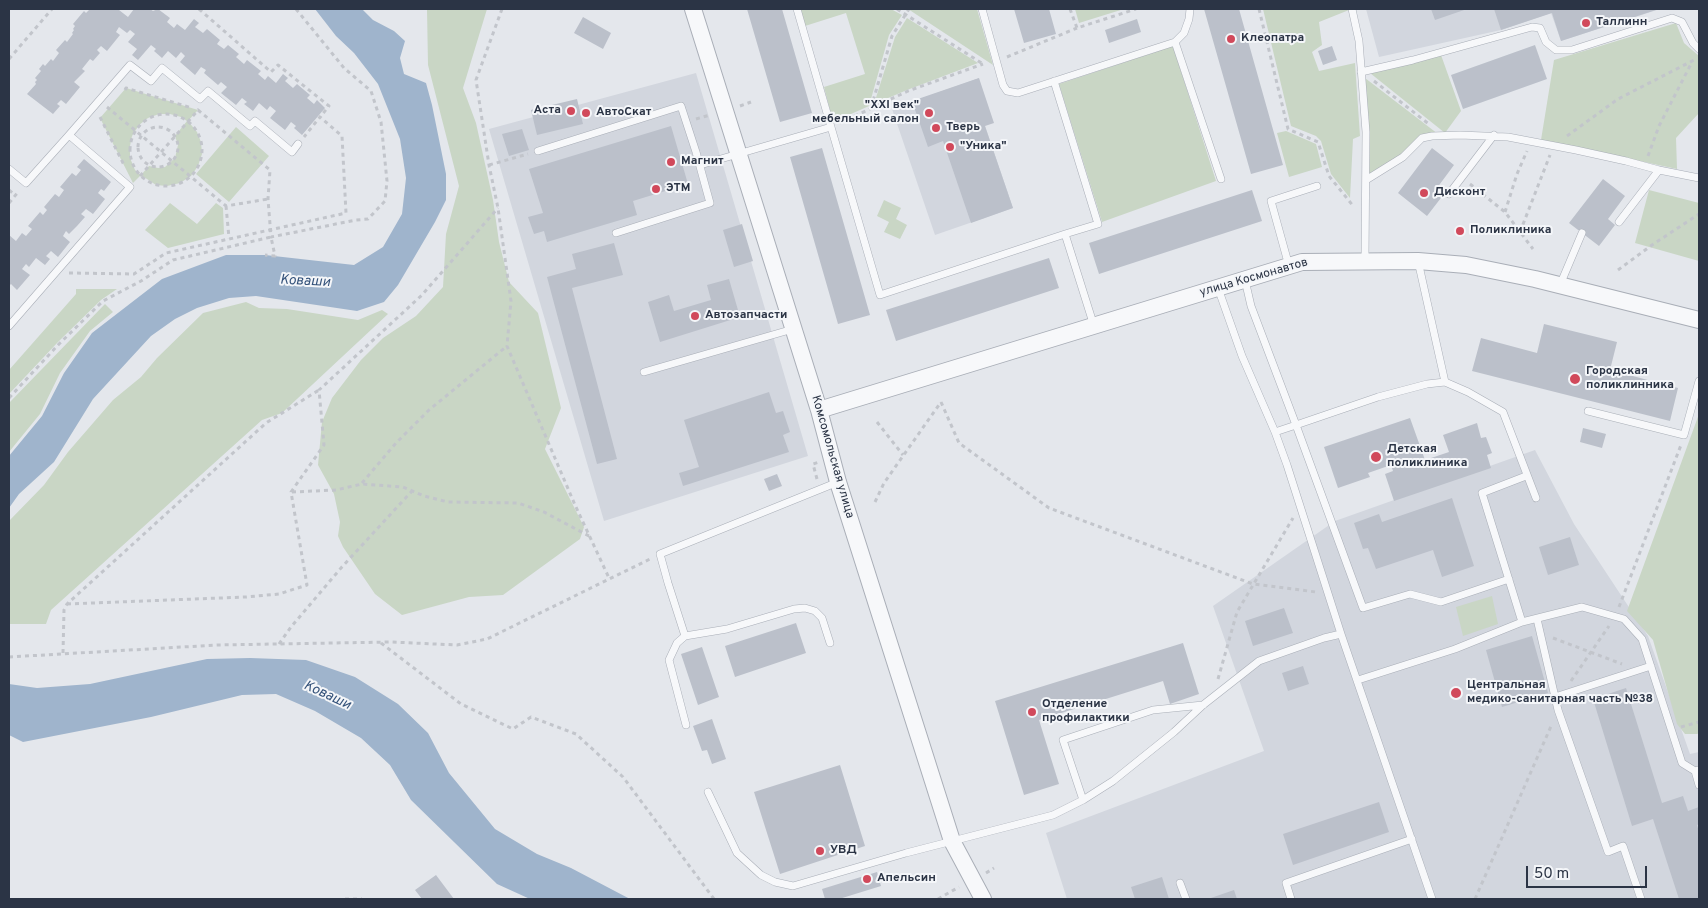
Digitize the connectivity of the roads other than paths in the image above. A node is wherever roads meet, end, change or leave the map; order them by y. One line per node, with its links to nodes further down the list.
1 (693, 9): 15 (street, Комсомольская улица)
2 (797, 9): 10 (lane)
3 (982, 9): 9 (lane)
4 (1190, 9): 6 (lane)
5 (1352, 9): 8 (lane)
6 (1175, 42): 9 (lane); 20 (lane)
7 (1699, 49): 8 (lane)
8 (1361, 72): 21 (lane)
9 (1054, 82): 27 (lane)
10 (831, 127): 15 (lane); 27 (lane)
11 (69, 135): 13 (lane); 17 (lane); 35 (lane)
12 (1494, 136): 18 (lane); 21 (lane); 23 (lane)
13 (298, 144)
14 (538, 151): 16 (lane)
15 (738, 153): 16 (lane); 37 (street, Комсомольская улица)
16 (700, 165): 25 (lane)
17 (9, 169)
18 (1659, 170): 19 (lane); 24 (lane)
19 (1699, 178)
20 (1221, 179)
21 (1366, 180): 28 (lane)
22 (1317, 186): 30 (lane)
23 (1449, 194)
24 (1619, 222)
25 (616, 233)
26 (1582, 233): 32 (lane)
27 (1065, 234): 36 (lane)
28 (1365, 260): 29 (street, улица Космонавтов); 30 (street, улица Космонавтов)
29 (1418, 261): 32 (street, улица Космонавтов); 40 (lane)
30 (1290, 266): 31 (street, улица Космонавтов)
31 (1245, 280): 33 (street, улица Космонавтов); 43 (lane)
32 (1560, 285): 34 (street, улица Космонавтов)
33 (1218, 288): 36 (street, улица Космонавтов); 44 (lane)
34 (1699, 320)
35 (9, 326)
36 (1094, 326): 41 (street, улица Космонавтов)
37 (793, 329): 38 (lane); 41 (street, Комсомольская улица)
38 (644, 372)
39 (1699, 381): 42 (lane)
40 (1445, 382): 43 (lane); 45 (lane)
41 (819, 410): 46 (street, Комсомольская улица)
42 (1588, 411)
43 (1296, 425): 44 (lane); 48 (lane)
44 (1275, 432): 51 (lane)
45 (1526, 476): 47 (lane); 48 (lane)
46 (838, 482): 52 (lane); 64 (street, Комсомольская улица)
47 (1536, 498)
48 (1509, 579): 50 (lane)
49 (1537, 619): 50 (lane); 54 (lane); 56 (lane)
50 (1522, 622): 55 (lane)
51 (1341, 634): 55 (lane); 57 (lane)
52 (686, 636): 53 (lane); 58 (lane)
53 (830, 643)
54 (1650, 666): 56 (lane); 59 (lane)
55 (1358, 680): 63 (lane)
56 (1555, 697): 70 (lane)
57 (1204, 704): 62 (lane); 62 (lane)
58 (686, 725)
59 (1697, 770): 60 (lane)
60 (1699, 785)
61 (708, 792): 64 (lane)
62 (1083, 800): 64 (lane)
63 (1412, 839): 68 (lane); 69 (lane)
64 (952, 841): 66 (street, Комсомольская улица)
65 (1180, 884): 67 (lane)
66 (983, 899)
67 (1186, 899)
68 (1291, 899)
69 (1432, 899)
70 (1641, 899)

